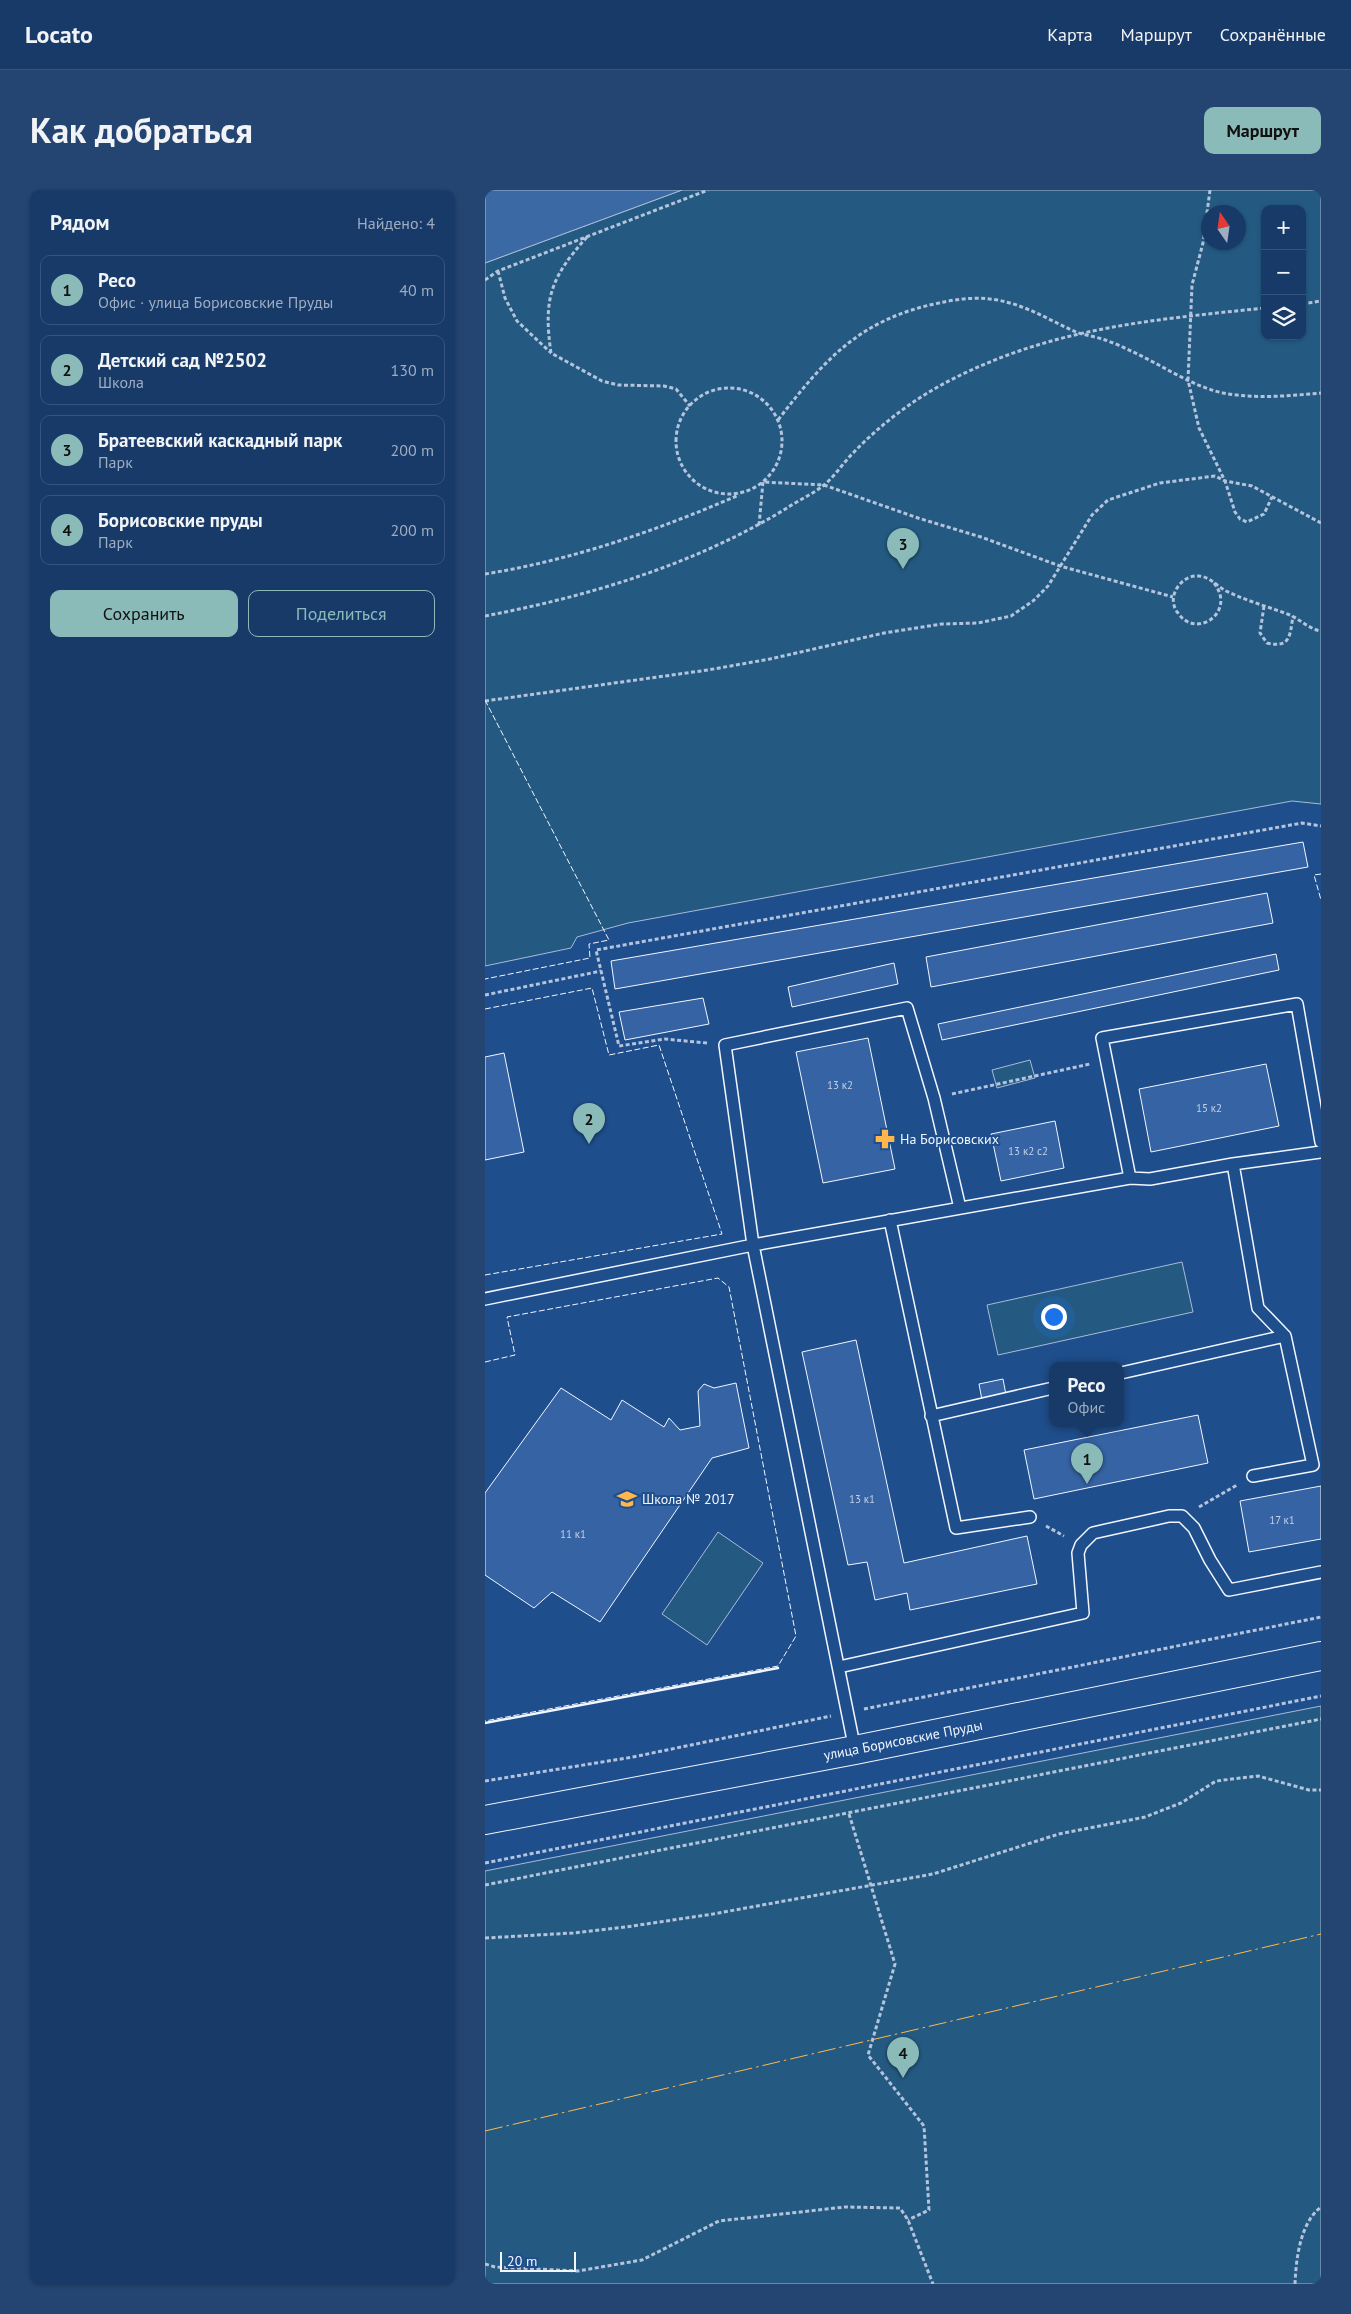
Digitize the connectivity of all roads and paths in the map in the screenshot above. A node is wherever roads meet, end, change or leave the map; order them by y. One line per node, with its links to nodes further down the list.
1 (708, 190): 3 (path)
2 (1210, 190): 9 (path)
3 (587, 237): 4 (path); 11 (path)
4 (498, 271): 5 (path); 11 (path)
5 (485, 280)
6 (1320, 300): 7 (path)
7 (1306, 303)
8 (1261, 308): 9 (path)
9 (1189, 316): 10 (path); 12 (path)
10 (1077, 332): 12 (path); 15 (path); 18 (path)
11 (551, 352): 14 (path)
12 (1188, 380): 13 (path); 16 (path)
13 (1321, 393)
14 (689, 406): 15 (path); 19 (path)
15 (778, 420): 17 (path)
16 (1225, 481): 20 (path); 20 (path); 23 (path)
17 (763, 482): 18 (path); 19 (path); 22 (path)
18 (824, 485): 22 (path); 23 (path)
19 (744, 492): 24 (path)
20 (1272, 497): 21 (path)
21 (1321, 523)
22 (759, 525): 28 (path)
23 (1060, 566): 26 (path); 31 (path)
24 (485, 574)
25 (1214, 583): 26 (path); 26 (path); 27 (path)
26 (1173, 597)
27 (1264, 606): 29 (path); 29 (path)
28 (485, 616)
29 (1293, 616): 30 (path)
30 (1321, 631)
31 (485, 701)
32 (1321, 826): 33 (path)
33 (601, 971): 34 (path); 35 (path)
34 (485, 995)
35 (725, 1045): 37 (lane); 44 (lane)
36 (1107, 1060): 37 (path); 38 (lane); 41 (lane)
37 (934, 1098): 42 (lane)
38 (1321, 1142)
39 (1321, 1152): 40 (lane)
40 (1233, 1164): 41 (lane); 46 (lane)
41 (1130, 1178): 42 (lane)
42 (960, 1208): 43 (lane)
43 (890, 1220): 44 (lane); 49 (lane)
44 (753, 1245): 45 (lane); 57 (lane)
45 (485, 1299)
46 (1285, 1336): 47 (lane); 50 (lane)
47 (1124, 1372)
48 (1049, 1389): 49 (lane)
49 (931, 1416): 52 (lane)
50 (1253, 1476): 51 (path)
51 (1181, 1516): 53 (lane); 54 (lane)
52 (1030, 1517): 53 (path)
53 (1081, 1545): 57 (lane)
54 (1321, 1572)
55 (1321, 1617): 59 (path)
56 (1321, 1656): 61 (main road, улица Борисовские Пруды)
57 (839, 1667): 59 (lane)
58 (1321, 1696): 66 (path)
59 (847, 1713): 61 (lane); 62 (path)
60 (1321, 1719): 64 (path)
61 (855, 1750): 65 (main road, улица Борисовские Пруды)
62 (485, 1781)
63 (1321, 1790): 68 (path)
64 (849, 1814): 67 (path); 68 (path)
65 (485, 1820)
66 (485, 1862)
67 (485, 1885)
68 (870, 1885): 69 (path); 71 (path)
69 (485, 1938)
70 (1321, 2207): 74 (path)
71 (908, 2220): 72 (path); 73 (path)
72 (485, 2264)
73 (933, 2284)
74 (1295, 2284)

